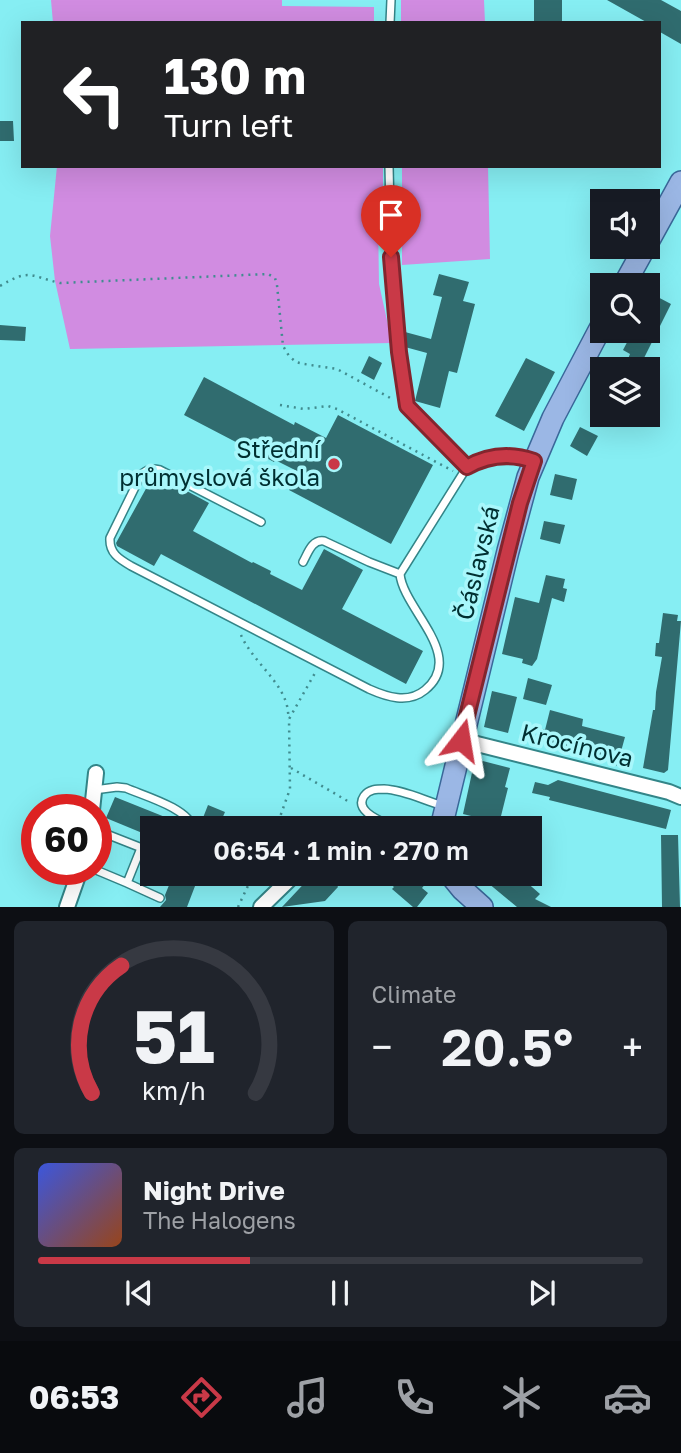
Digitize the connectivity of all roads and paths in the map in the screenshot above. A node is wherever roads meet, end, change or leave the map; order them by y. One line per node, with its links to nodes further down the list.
1 (391, 0): 2 (lane)
2 (390, 21)
3 (389, 168): 9 (lane)
4 (681, 182): 5 (main road)
5 (660, 220)
6 (0, 286): 9 (path)
7 (593, 343): 10 (main road, Čáslavská)
8 (281, 405): 12 (path)
9 (407, 406): 11 (lane)
10 (534, 461): 11 (lane); 19 (main road, Čáslavská)
11 (467, 467): 12 (lane)
12 (461, 475): 15 (lane)
13 (261, 522): 16 (lane)
14 (303, 562): 15 (lane)
15 (400, 574): 17 (lane)
16 (235, 619): 17 (lane); 18 (path)
17 (321, 664): 18 (path)
18 (289, 719): 20 (path)
19 (461, 740): 24 (street, Krocínova); 25 (main road, Čáslavská)
20 (291, 768): 26 (path); 28 (path)
21 (96, 773): 22 (street)
22 (94, 790): 23 (street); 27 (lane)
23 (94, 794)
24 (681, 797)
25 (446, 806): 26 (lane); 30 (main road, Čáslavská)
26 (369, 814): 29 (lane)
27 (186, 816)
28 (280, 816)
29 (373, 816)
30 (444, 816)
31 (112, 836): 32 (lane)
32 (140, 848)
33 (140, 850): 35 (lane)
34 (112, 877): 35 (lane)
35 (127, 883): 40 (lane)
36 (75, 885): 41 (street)
37 (248, 886): 42 (path)
38 (283, 886): 43 (street)
39 (460, 886): 44 (main road)
40 (160, 898)
41 (68, 907)
42 (238, 907)
43 (261, 907)
44 (482, 907)

